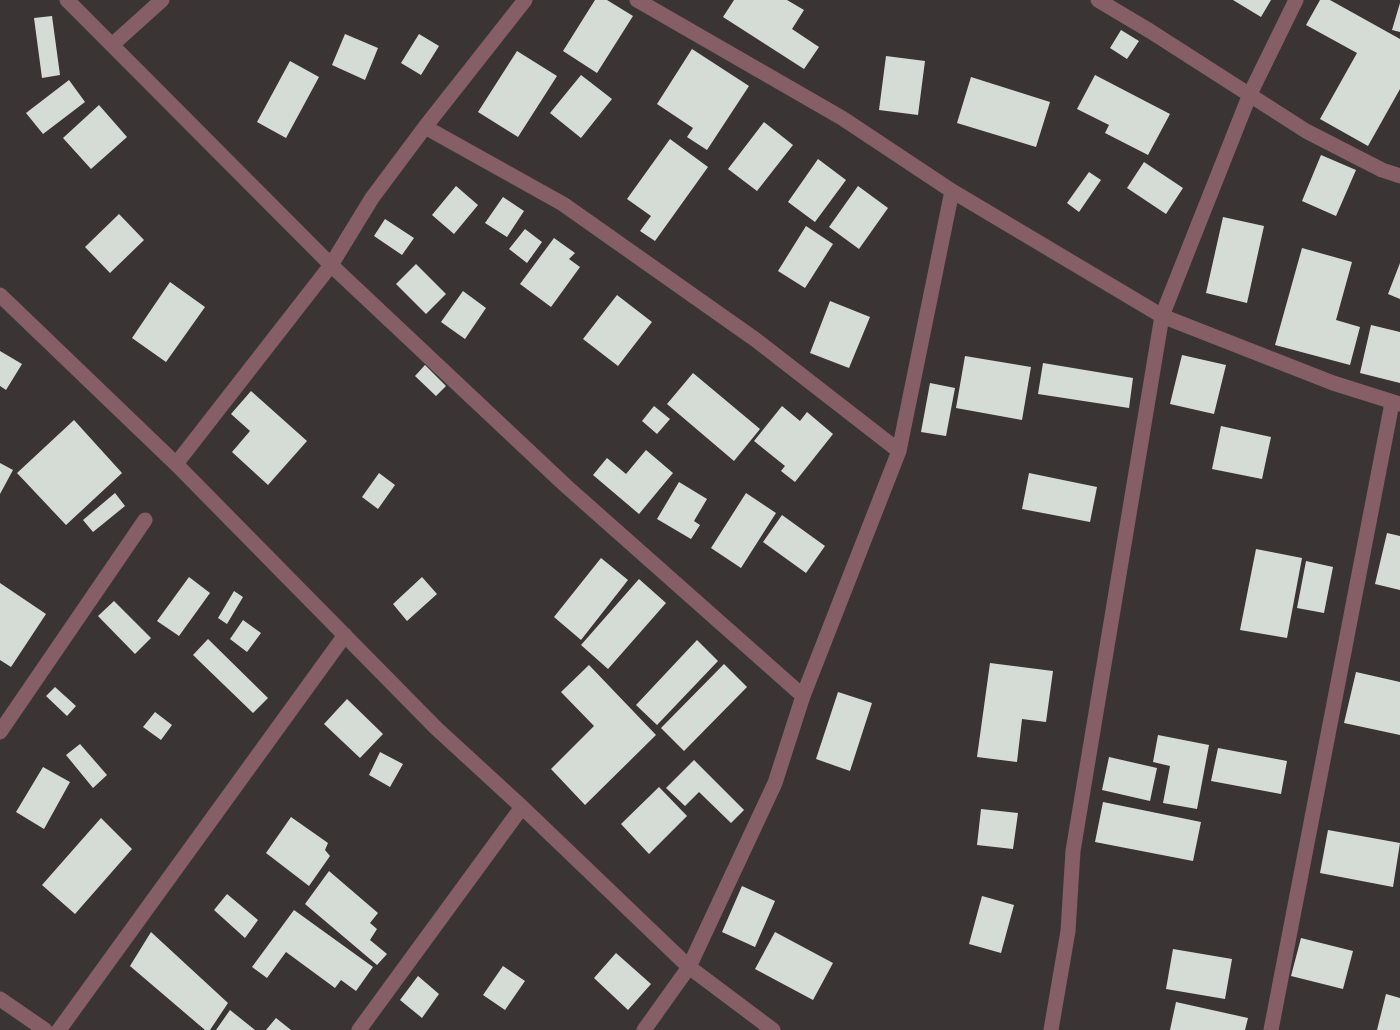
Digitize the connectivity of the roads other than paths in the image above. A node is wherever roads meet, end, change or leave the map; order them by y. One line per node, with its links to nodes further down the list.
1 (67, 0): 7 (street)
2 (162, 0): 7 (street)
3 (525, 0): 9 (street)
4 (638, 0): 11 (street)
5 (1098, 0): 8 (street)
6 (1296, 0): 8 (street)
7 (112, 45): 12 (street)
8 (1250, 94): 10 (street); 14 (street)
9 (425, 128): 12 (street); 16 (street)
10 (1400, 176)
11 (952, 190): 14 (street); 16 (street)
12 (331, 265): 17 (street); 20 (street)
13 (0, 295): 17 (street)
14 (1162, 316): 15 (street); 30 (street)
15 (1396, 404): 31 (street)
16 (899, 451): 20 (street)
17 (176, 464): 19 (street)
18 (145, 520): 21 (street)
19 (345, 635): 22 (street); 26 (street)
20 (803, 696): 23 (street)
21 (0, 732)
22 (522, 807): 23 (street); 27 (street)
23 (690, 967): 28 (street); 29 (street)
24 (0, 999): 25 (street)
25 (45, 1030)
26 (60, 1030)
27 (358, 1030)
28 (644, 1030)
29 (773, 1030)
30 (1050, 1030)
31 (1271, 1030)

